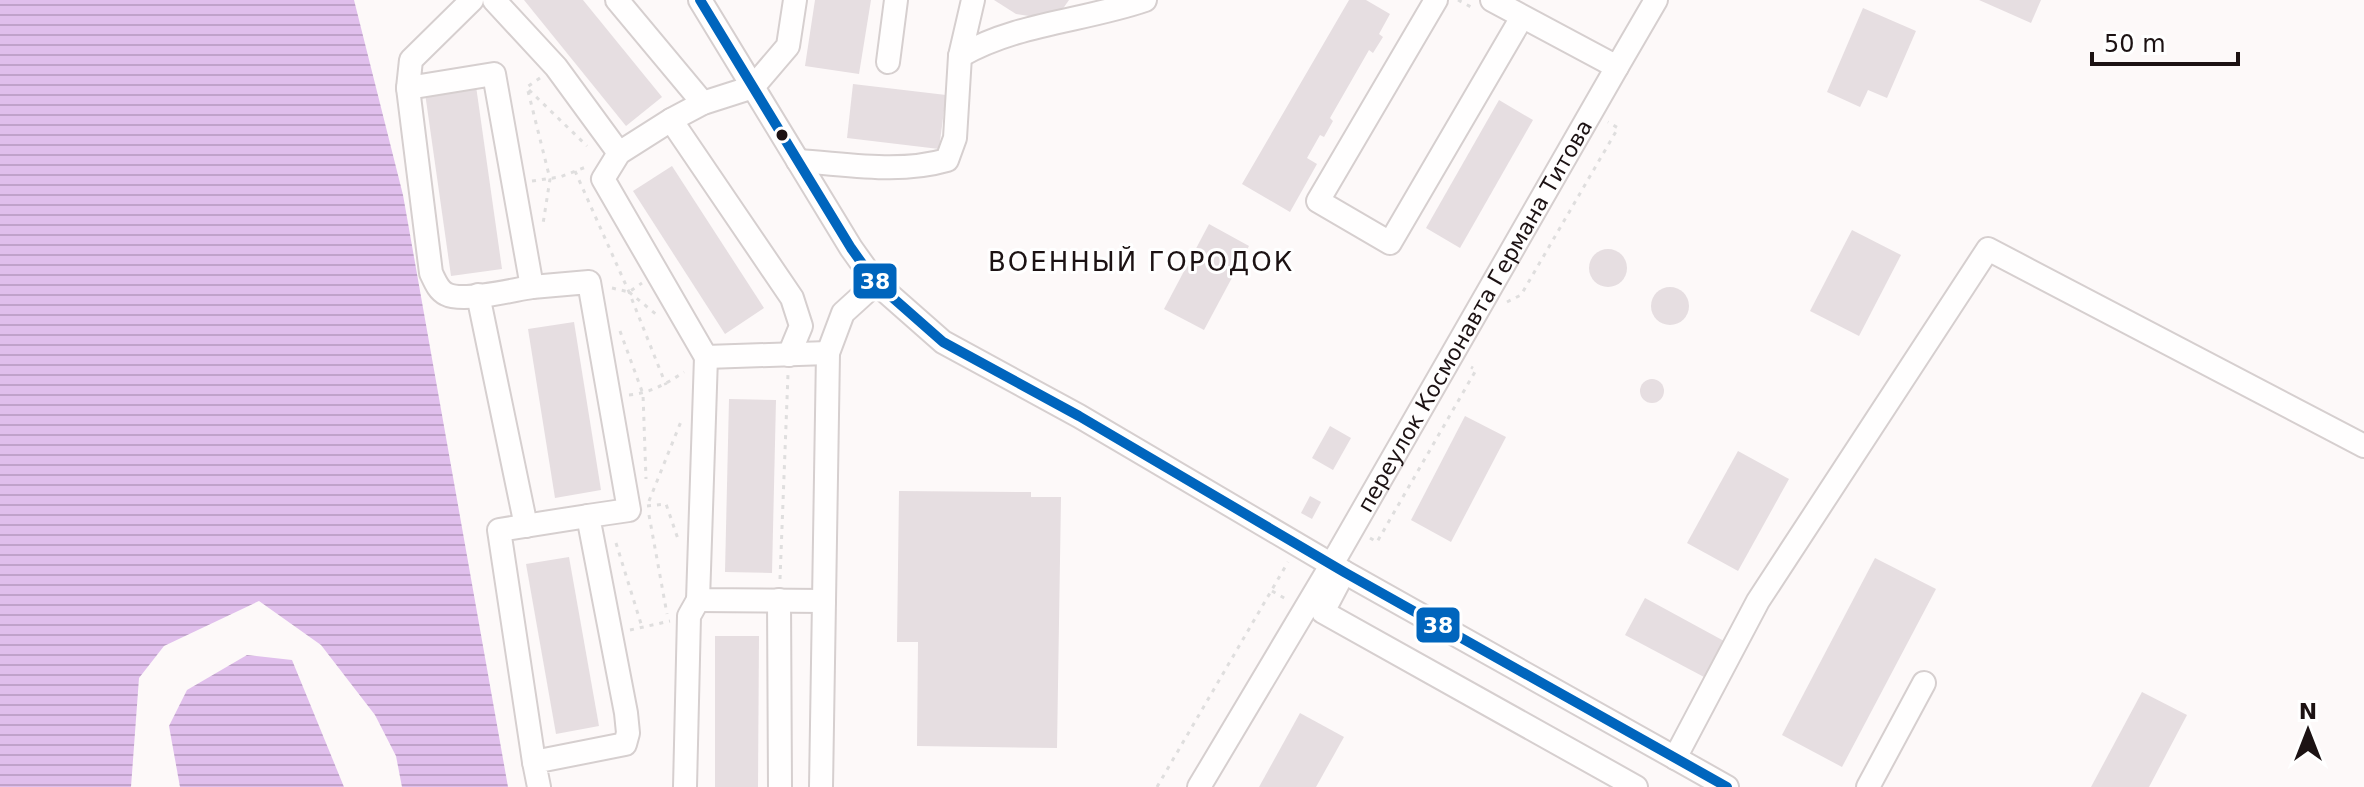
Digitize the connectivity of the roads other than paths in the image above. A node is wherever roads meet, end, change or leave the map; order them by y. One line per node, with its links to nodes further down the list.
1 (472, 0): 17 (street)
2 (494, 0): 20 (street)
3 (617, 0): 18 (street)
4 (700, 0): 16 (street)
5 (795, 0): 16 (street)
6 (896, 0): 14 (street)
7 (973, 0): 13 (street)
8 (1145, 0): 13 (street)
9 (1436, 0): 12 (street)
10 (1492, 0): 12 (street)
11 (1656, 0): 15 (street, переулок Космонавта Германа Титова)
12 (1522, 17): 15 (street)
13 (960, 56): 21 (street)
14 (888, 62)
15 (1617, 67): 31 (street, переулок Космонавта Германа Титова)
16 (753, 87): 18 (street); 21 (street)
17 (408, 88): 23 (street); 24 (street)
18 (703, 103): 19 (street)
19 (671, 120): 20 (street); 26 (street)
20 (619, 153): 27 (street)
21 (798, 161): 22 (street)
22 (876, 283): 25 (street); 31 (street)
23 (532, 287): 24 (street); 29 (street)
24 (478, 295): 30 (street)
25 (828, 353): 26 (street); 33 (street)
26 (789, 355): 27 (street)
27 (706, 357): 34 (street)
28 (2364, 446): 36 (street)
29 (618, 511): 30 (street); 37 (street)
30 (526, 526): 37 (street)
31 (1338, 568): 36 (street); 38 (street); 43 (street)
32 (779, 600): 33 (street); 34 (street); 41 (street)
33 (824, 601): 42 (street)
34 (685, 612): 40 (street)
35 (1924, 683): 45 (street)
36 (1675, 758): 44 (street)
37 (534, 762): 39 (street)
38 (1633, 786)
39 (539, 787)
40 (685, 787)
41 (780, 787)
42 (821, 787)
43 (1199, 787)
44 (1727, 787)
45 (1868, 787)

